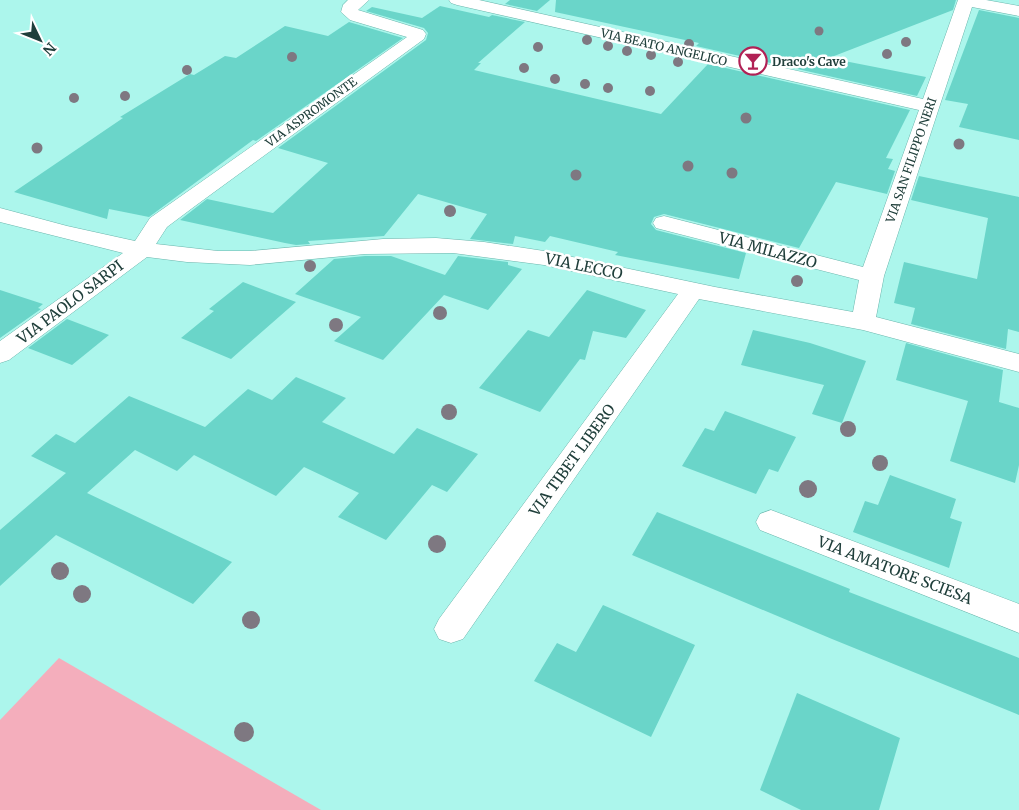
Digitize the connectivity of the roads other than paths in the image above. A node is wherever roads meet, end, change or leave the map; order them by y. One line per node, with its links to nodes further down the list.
1 (361, 0): 8 (street, VIA ASPROMONTE)
2 (458, 0): 5 (street, VIA BEATO ANGELICO)
3 (965, 0): 4 (street); 5 (street, VIA SAN FILIPPO NERI)
4 (1019, 11)
5 (929, 106): 9 (street, VIA SAN FILIPPO NERI)
6 (0, 215): 8 (street, VIA LECCO)
7 (664, 222): 9 (street, VIA MILAZZO)
8 (141, 250): 10 (street, VIA LECCO); 12 (street, VIA PAOLO SARPI)
9 (872, 276): 11 (street, VIA SAN FILIPPO NERI)
10 (693, 290): 11 (street, VIA LECCO); 16 (street, VIA TIBET LIBERO)
11 (862, 322): 13 (street, VIA LECCO)
12 (0, 354)
13 (1019, 363)
14 (770, 522): 15 (street, VIA AMATORE SCIESA)
15 (1019, 619)
16 (451, 629)

